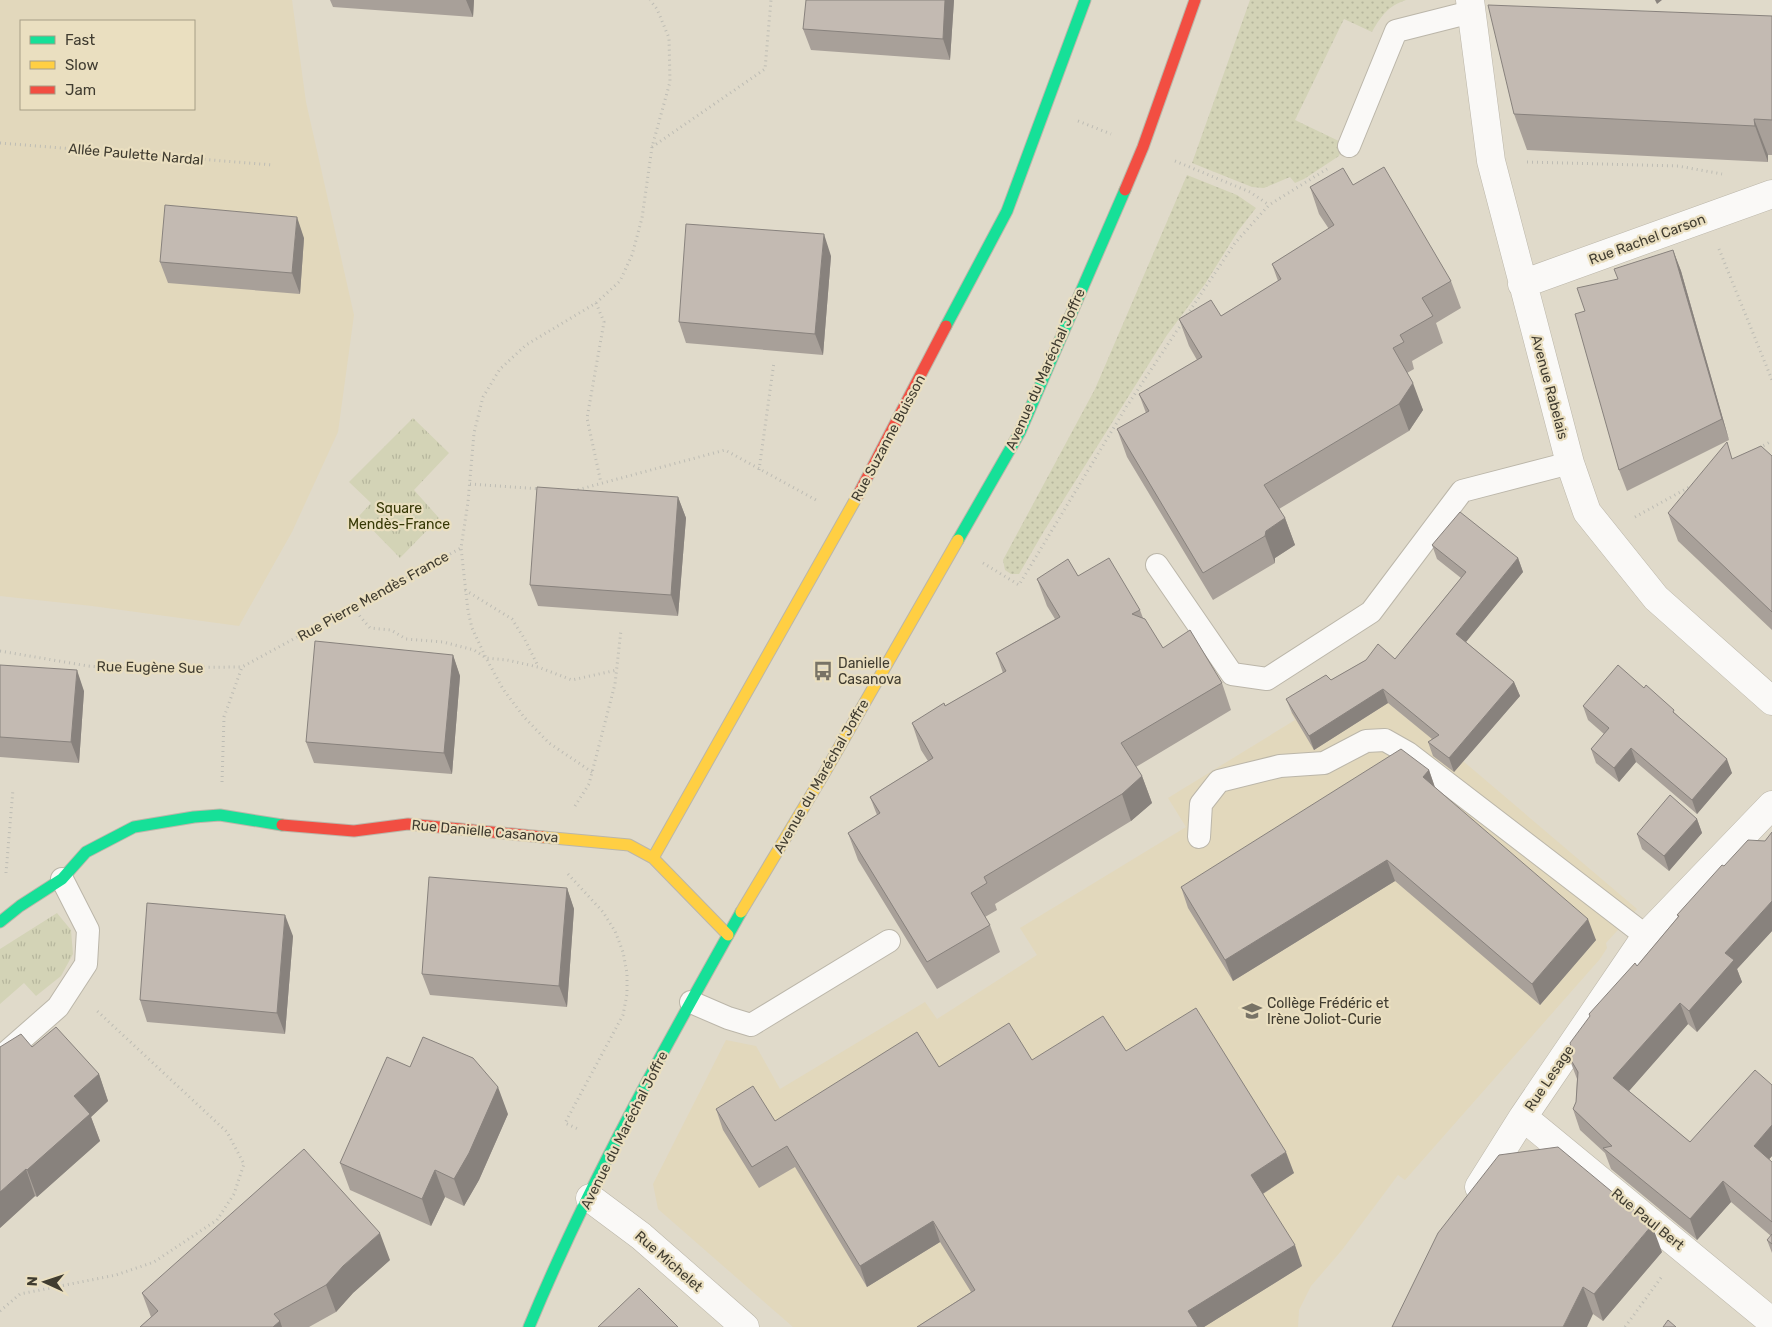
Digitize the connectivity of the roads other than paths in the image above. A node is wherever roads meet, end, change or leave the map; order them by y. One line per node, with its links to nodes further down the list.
1 (1085, 0): 12 (street, Rue Suzanne Buisson)
2 (1195, 0): 15 (street, Avenue du Maréchal Joffre)
3 (1470, 6): 4 (lane); 6 (street, Avenue Rabelais)
4 (1350, 146)
5 (1772, 194): 6 (street, Rue Rachel Carson)
6 (1522, 284): 7 (street, Avenue Rabelais)
7 (1570, 463): 8 (lane); 9 (street, Avenue Rabelais)
8 (1157, 565)
9 (1772, 702)
10 (1772, 805): 16 (street, Rue Lesage)
11 (1199, 837): 16 (lane)
12 (653, 858): 13 (street, Rue Danielle Casanova); 15 (street, Rue Danielle Casanova)
13 (62, 879): 14 (street, Rue Danielle Casanova); 19 (lane)
14 (0, 922)
15 (728, 935): 18 (street, Avenue du Maréchal Joffre)
16 (1646, 936): 20 (street, Rue Lesage)
17 (889, 941): 18 (lane)
18 (691, 1002): 21 (street, Avenue du Maréchal Joffre)
19 (0, 1058)
20 (1523, 1117): 22 (street, Rue Lesage); 23 (street, Rue Paul Bert)
21 (590, 1198): 24 (street, Avenue du Maréchal Joffre); 25 (street, Rue Michelet)
22 (1464, 1210)
23 (1772, 1322)
24 (529, 1327)
25 (745, 1327)

